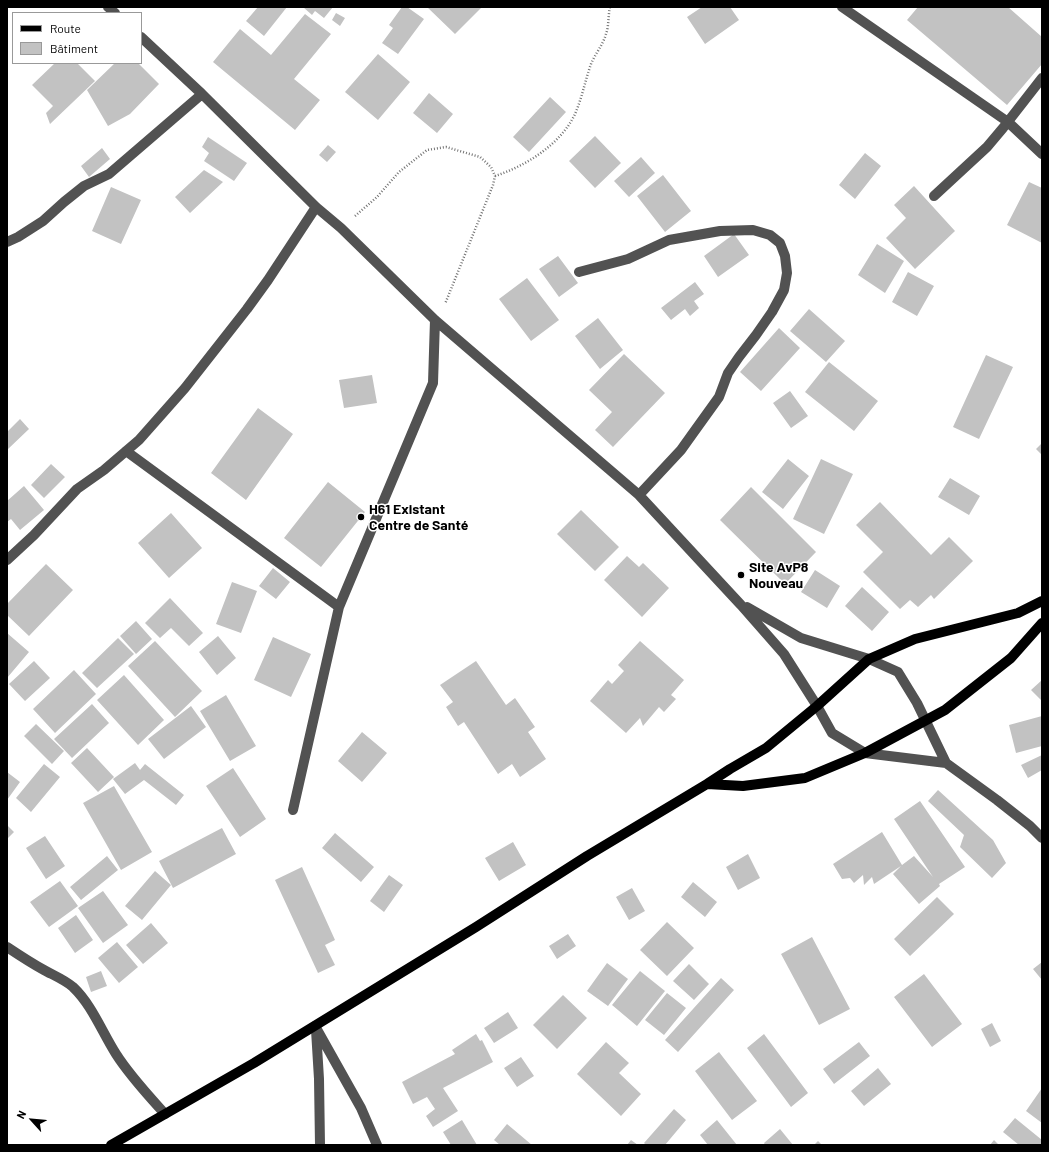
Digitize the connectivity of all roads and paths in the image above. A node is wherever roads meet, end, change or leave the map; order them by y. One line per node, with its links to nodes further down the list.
1 (610, 7): 8 (path)
2 (842, 7): 6 (street)
3 (142, 38): 5 (street)
4 (1042, 78): 6 (street)
5 (202, 94): 10 (street); 12 (street)
6 (1008, 122): 7 (street); 9 (street)
7 (1042, 154)
8 (495, 176): 11 (path); 14 (path)
9 (934, 196)
10 (316, 207): 11 (street); 15 (street)
11 (341, 228): 14 (street)
12 (7, 242)
13 (579, 272): 16 (street)
14 (435, 320): 16 (street); 20 (street)
15 (126, 451): 17 (street); 20 (street)
16 (639, 495): 19 (street)
17 (7, 560)
18 (1042, 601): 22 (main road)
19 (742, 604): 22 (street); 23 (street)
20 (339, 607): 28 (street)
21 (1042, 622): 24 (main road)
22 (869, 659): 23 (main road); 24 (street)
23 (817, 706): 25 (street); 27 (main road)
24 (925, 720): 25 (main road); 26 (street)
25 (865, 753): 26 (street); 27 (main road)
26 (946, 763): 29 (street)
27 (707, 784): 31 (main road)
28 (293, 810)
29 (1042, 838)
30 (7, 948): 32 (street)
31 (315, 1026): 32 (main road); 34 (street); 35 (street)
32 (165, 1114): 33 (main road)
33 (110, 1145)
34 (320, 1145)
35 (377, 1145)

